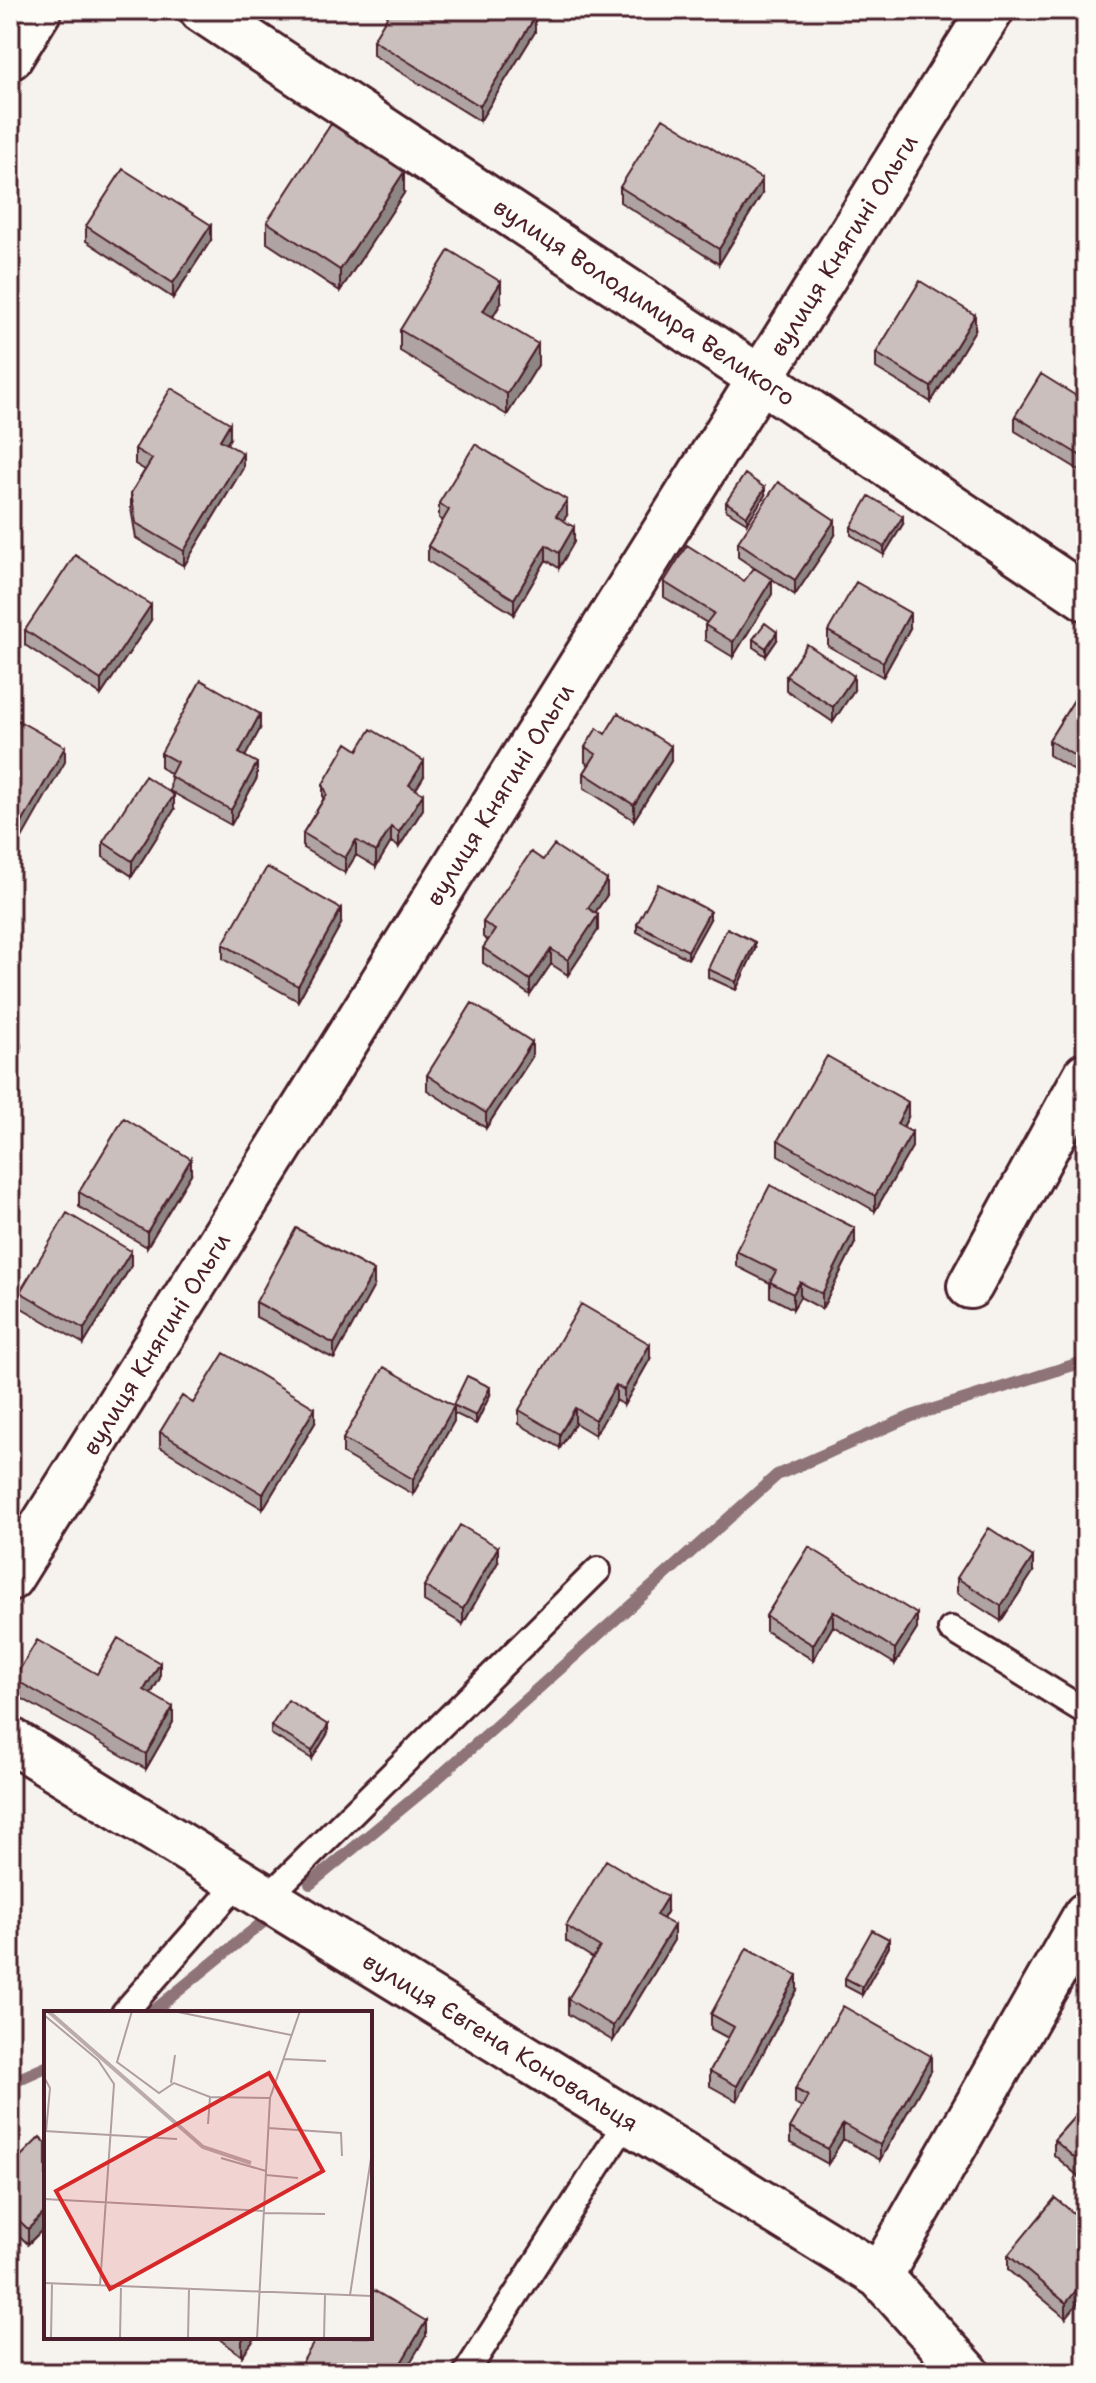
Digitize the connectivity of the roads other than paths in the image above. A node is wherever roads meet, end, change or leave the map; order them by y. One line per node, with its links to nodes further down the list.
1 (39, 10): 4 (street)
2 (202, 10): 5 (street, вулиця Володимира Великого)
3 (991, 10): 5 (street, вулиця Княгині Ольги)
4 (10, 57)
5 (761, 379): 6 (street, вулиця Володимира Великого); 10 (street, вулиця Княгині Ольги)
6 (1086, 598)
7 (1086, 1075): 8 (street)
8 (970, 1286)
9 (598, 1570): 14 (lane)
10 (10, 1578)
11 (951, 1629): 12 (lane)
12 (1086, 1712)
13 (10, 1740): 14 (street, вулиця Євгена Коновальця)
14 (253, 1890): 16 (lane); 17 (street, вулиця Євгена Коновальця)
15 (1086, 1915): 18 (street)
16 (126, 2011)
17 (627, 2121): 18 (street, вулиця Євгена Коновальця); 19 (lane)
18 (880, 2276): 20 (street, вулиця Євгена Коновальця)
19 (466, 2373)
20 (967, 2373)

